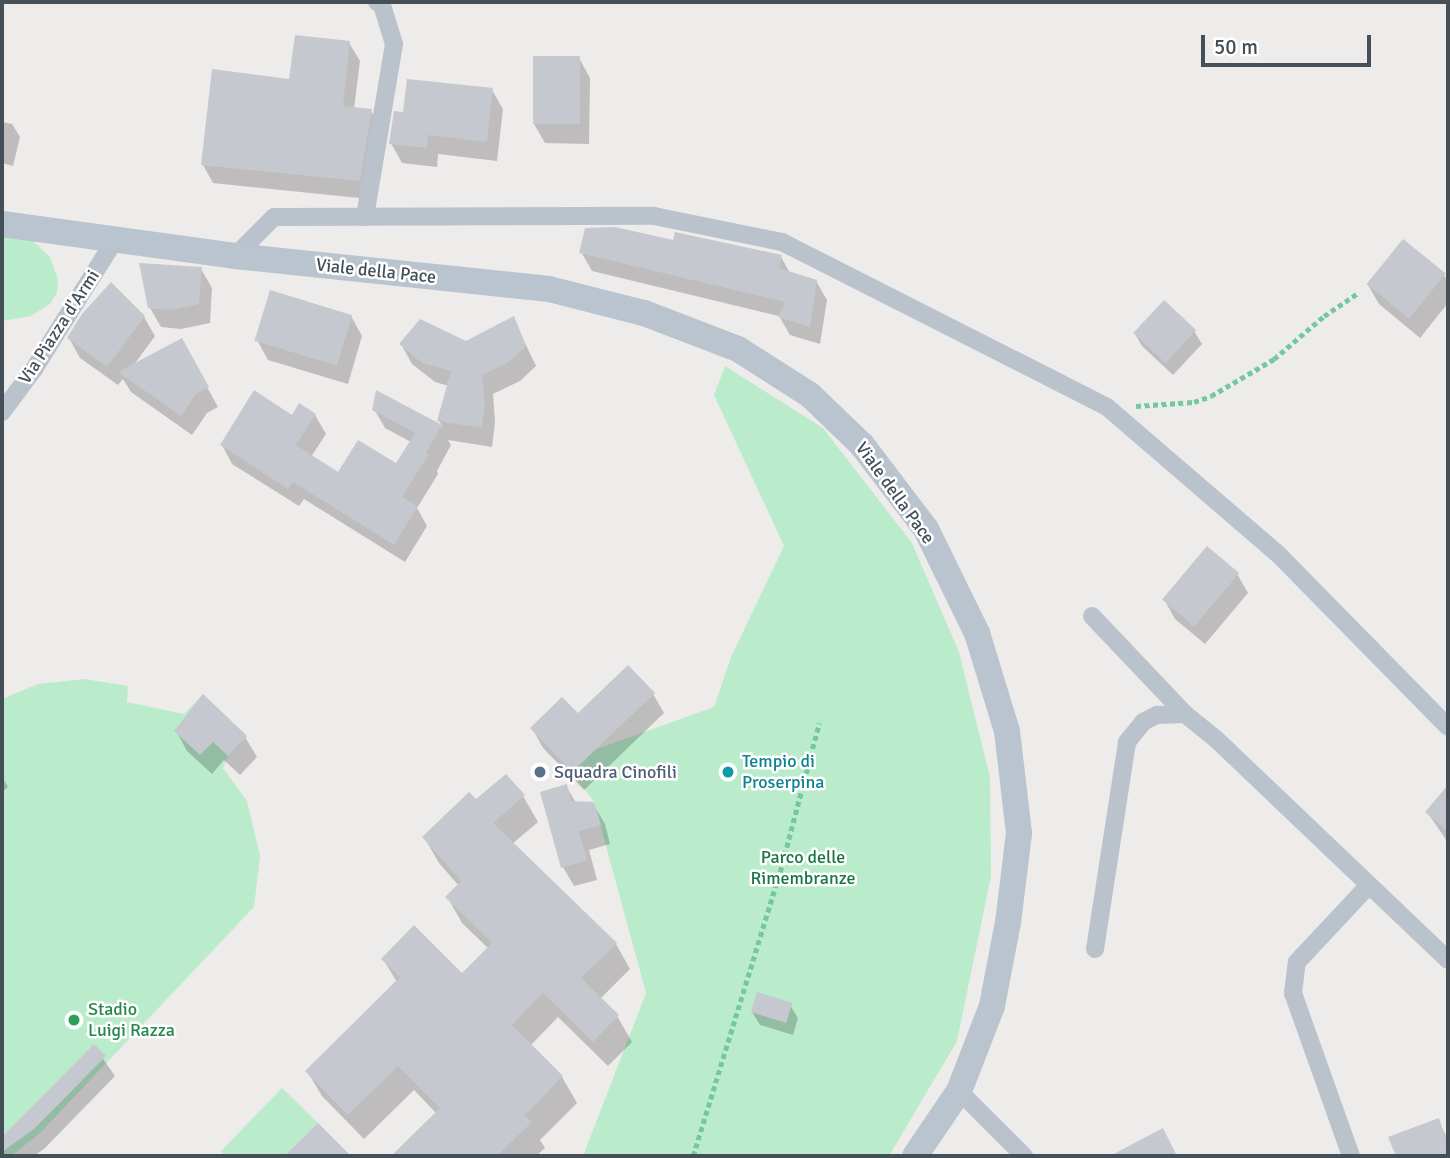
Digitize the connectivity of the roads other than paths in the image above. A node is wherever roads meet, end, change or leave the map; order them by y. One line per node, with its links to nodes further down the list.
1 (377, 2): 2 (street)
2 (365, 217): 5 (street); 9 (street)
3 (2, 224): 4 (main road, Viale della Pace)
4 (116, 240): 5 (main road, Viale della Pace); 6 (street, Via Piazza d'Armi)
5 (235, 256): 13 (main road, Viale della Pace)
6 (2, 412)
7 (1092, 616): 8 (street)
8 (1185, 714): 10 (street); 11 (street)
9 (1448, 727)
10 (1369, 885): 12 (street); 16 (street)
11 (1095, 949)
12 (1448, 960)
13 (959, 1091): 14 (main road, Viale della Pace); 15 (street)
14 (915, 1156)
15 (1024, 1156)
16 (1351, 1156)

